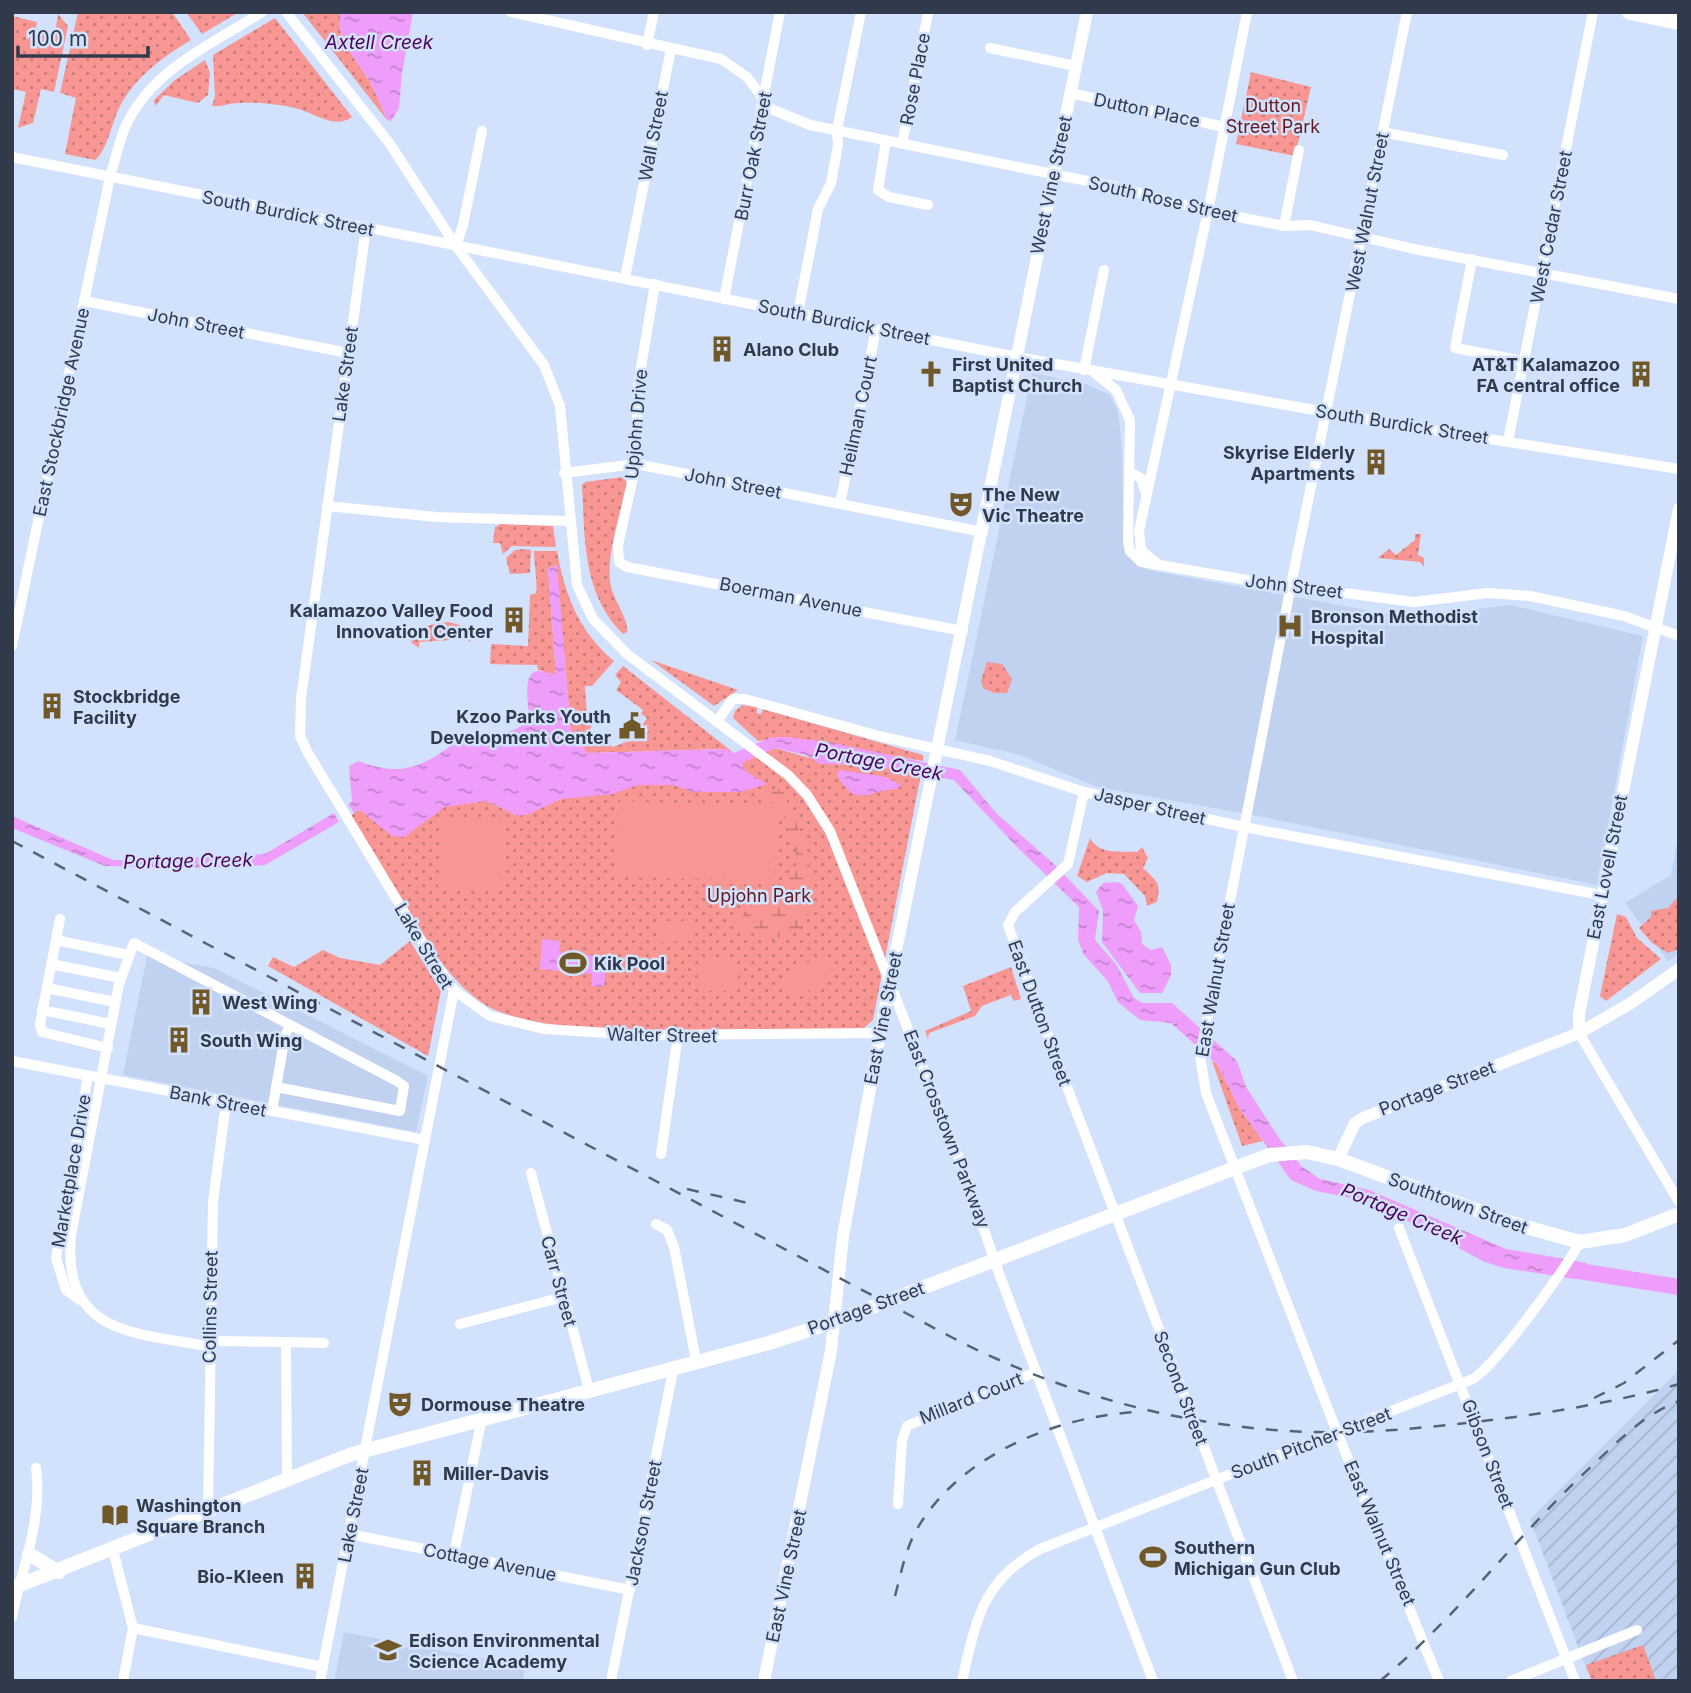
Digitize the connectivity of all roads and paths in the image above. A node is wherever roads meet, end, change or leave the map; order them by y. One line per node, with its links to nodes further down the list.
1 (262, 12): 30 (street, East Stockbridge Avenue)
2 (286, 12): 36 (street, East Crosstown Parkway)
3 (510, 12): 14 (street)
4 (654, 12): 14 (street)
5 (780, 12): 19 (street, Burr Oak Street)
6 (861, 12): 21 (street)
7 (1087, 12): 17 (street, West Vine Street)
8 (1247, 12): 20 (street)
9 (1407, 12): 23 (street, West Walnut Street)
10 (1593, 12): 39 (street, West Cedar Street)
11 (1630, 12): 13 (main road)
12 (928, 13): 25 (street, Rose Place)
13 (1679, 22)
14 (647, 45): 16 (street)
15 (990, 48): 17 (street)
16 (671, 49): 19 (street, South Rose Street); 40 (street, Wall Street)
17 (1076, 66): 18 (street, West Vine Street)
18 (1070, 93): 20 (street, Dutton Place); 29 (street, West Vine Street)
19 (764, 102): 21 (street, South Rose Street); 42 (street, Burr Oak Street)
20 (1224, 127): 32 (street)
21 (837, 130): 24 (street, South Rose Street); 45 (street)
22 (482, 131): 36 (street)
23 (1382, 132): 27 (street); 35 (street, West Walnut Street)
24 (886, 141): 25 (street, South Rose Street); 31 (street)
25 (902, 144): 29 (street, South Rose Street)
26 (1299, 150): 33 (street)
27 (1503, 155)
28 (12, 157): 30 (street, South Burdick Street)
29 (1052, 175): 32 (street, South Rose Street); 48 (street, West Vine Street)
30 (110, 177): 34 (street, South Burdick Street); 44 (street, East Stockbridge Avenue)
31 (928, 205)
32 (1208, 211): 33 (street, South Rose Street); 51 (street)
33 (1284, 226): 35 (street, South Rose Street)
34 (366, 228): 36 (street, South Burdick Street); 47 (street, Lake Street)
35 (1363, 237): 37 (street, South Rose Street); 52 (street, West Walnut Street)
36 (456, 246): 40 (street, South Burdick Street); 57 (street, East Crosstown Parkway)
37 (1472, 259): 39 (street, South Rose Street); 49 (street)
38 (1104, 270): 50 (street)
39 (1542, 273): 43 (street, South Rose Street); 49 (street, West Cedar Street)
40 (625, 278): 41 (street, South Burdick Street)
41 (655, 284): 42 (street, South Burdick Street); 54 (street, Upjohn Drive)
42 (724, 299): 45 (street, South Burdick Street)
43 (1679, 299)
44 (84, 301): 47 (street, John Street); 70 (street, East Stockbridge Avenue)
45 (798, 313): 46 (street, South Burdick Street)
46 (876, 329): 48 (street, South Burdick Street); 59 (street, Heilman Court)
47 (348, 353): 60 (street, Lake Street)
48 (1017, 357): 50 (street, South Burdick Street); 63 (street, East Vine Street)
49 (1524, 361): 53 (street, West Cedar Street)
50 (1087, 370): 51 (street, South Burdick Street); 56 (street, John Street)
51 (1169, 385): 52 (street, South Burdick Street); 58 (street)
52 (1327, 412): 53 (street, South Burdick Street); 66 (street, East Walnut Street)
53 (1508, 441): 55 (street, South Burdick Street)
54 (636, 464): 57 (street, John Street); 59 (street, John Street); 64 (street, Upjohn Drive)
55 (1679, 469)
56 (1129, 472): 58 (street); 65 (street, John Street)
57 (564, 473): 62 (street, East Crosstown Parkway)
58 (1146, 498): 65 (street)
59 (839, 504): 63 (street, John Street)
60 (327, 506): 62 (street); 84 (street, Lake Street)
61 (1679, 509): 67 (street, East Lovell Street)
62 (570, 521): 71 (street, East Crosstown Parkway)
63 (983, 532): 68 (street, East Vine Street)
64 (619, 562): 68 (street, Boerman Avenue)
65 (1163, 567): 66 (street, John Street)
66 (1291, 585): 67 (street, John Street); 74 (street, East Walnut Street)
67 (1655, 629): 69 (street, John Street); 75 (street, East Lovell Street)
68 (963, 631): 72 (street, East Vine Street)
69 (1679, 636)
70 (12, 646)
71 (717, 721): 72 (street, Jasper Street); 82 (street, East Crosstown Parkway)
72 (939, 749): 73 (street, Jasper Street); 82 (street, East Vine Street)
73 (1084, 792): 74 (street, Jasper Street); 105 (street, East Dutton Street)
74 (1244, 827): 75 (street, Jasper Street); 102 (street, East Walnut Street)
75 (1601, 895): 90 (street, East Lovell Street)
76 (60, 919): 77 (street)
77 (56, 940): 78 (street); 79 (street)
78 (128, 955): 81 (street, Marketplace Drive); 88 (street)
79 (51, 964): 81 (street); 83 (street)
80 (1679, 969): 90 (street, Portage Street)
81 (121, 978): 85 (street, Marketplace Drive)
82 (889, 985): 89 (street, East Vine Street); 110 (street, East Crosstown Parkway)
83 (47, 988): 85 (street); 86 (street)
84 (454, 990): 91 (street, Walter Street); 99 (street, Lake Street)
85 (115, 1002): 87 (street, Marketplace Drive)
86 (43, 1010): 87 (street); 92 (street)
87 (111, 1024): 92 (street, Marketplace Drive)
88 (290, 1025): 96 (street); 96 (street)
89 (880, 1033): 91 (street, Walter Street); 113 (street, East Vine Street)
90 (1579, 1033): 101 (street, Portage Street); 104 (street)
91 (678, 1035): 100 (street)
92 (108, 1048): 95 (street, Marketplace Drive)
93 (12, 1061): 94 (street, Bank Street)
94 (88, 1076): 95 (street, Bank Street); 112 (street, Marketplace Drive)
95 (102, 1078): 97 (street, Bank Street); 112 (street, Marketplace Drive)
96 (276, 1087): 98 (street)
97 (226, 1103): 98 (street, Bank Street); 116 (street, Collins Street)
98 (272, 1111): 99 (street, Bank Street)
99 (425, 1140): 125 (street, Lake Street)
100 (661, 1154)
101 (1338, 1159): 102 (main road, Portage Street); 109 (main road, Southtown Street)
102 (1236, 1167): 105 (main road, Portage Street); 124 (street, East Walnut Street)
103 (531, 1173): 111 (street, Carr Street)
104 (1679, 1202)
105 (1114, 1213): 110 (main road, Portage Street); 128 (street, Second Street)
106 (1679, 1214): 109 (main road)
107 (656, 1224): 118 (street)
108 (1399, 1228): 121 (street, Gibson Street)
109 (1580, 1242): 121 (street, South Pitcher Street)
110 (994, 1260): 113 (main road, Portage Street); 120 (street, East Crosstown Parkway)
111 (563, 1297): 114 (street); 122 (street, Carr Street)
112 (80, 1300): 116 (street, Marketplace Drive)
113 (836, 1321): 118 (main road, Portage Street); 147 (street, East Vine Street)
114 (460, 1324)
115 (286, 1342): 116 (street, Marketplace Drive); 117 (street, Marketplace Drive); 127 (street)
116 (209, 1343): 130 (street, Collins Street)
117 (324, 1343)
118 (696, 1360): 119 (main road, Portage Street)
119 (674, 1366): 122 (main road, Portage Street); 138 (street, Jackson Street)
120 (1036, 1372): 129 (street, Millard Court); 131 (street, East Crosstown Parkway)
121 (1461, 1384): 124 (street, South Pitcher Street); 142 (street, Gibson Street)
122 (589, 1390): 123 (main road, Portage Street)
123 (482, 1418): 125 (main road, Portage Street); 135 (street)
124 (1337, 1432): 128 (street, South Pitcher Street); 151 (street, East Walnut Street)
125 (366, 1449): 127 (main road, Portage Street); 132 (street, Lake Street)
126 (36, 1468): 134 (street)
127 (287, 1480): 130 (main road, Portage Street)
128 (1216, 1480): 131 (street, South Pitcher Street); 150 (street, Second Street)
129 (898, 1503)
130 (208, 1511): 133 (main road, Portage Street)
131 (1096, 1526): 148 (street, South Pitcher Street); 149 (street, East Crosstown Parkway)
132 (349, 1534): 135 (street, Cottage Avenue); 143 (street, Lake Street)
133 (113, 1550): 136 (main road, Portage Street); 140 (street)
134 (29, 1554): 136 (main road); 137 (street)
135 (454, 1554): 138 (street, Cottage Avenue)
136 (60, 1572): 137 (main road, Portage Street)
137 (15, 1588): 139 (street)
138 (629, 1590): 146 (street, Jackson Street)
139 (12, 1617)
140 (133, 1628): 143 (street); 144 (street)
141 (1637, 1630): 142 (street)
142 (1566, 1658): 152 (street); 153 (street, Gibson Street)
143 (323, 1667): 145 (street, Lake Street)
144 (123, 1681)
145 (320, 1681)
146 (611, 1681)
147 (764, 1681)
148 (962, 1681)
149 (1153, 1681)
150 (1293, 1681)
151 (1439, 1681)
152 (1511, 1681)
153 (1575, 1681)

